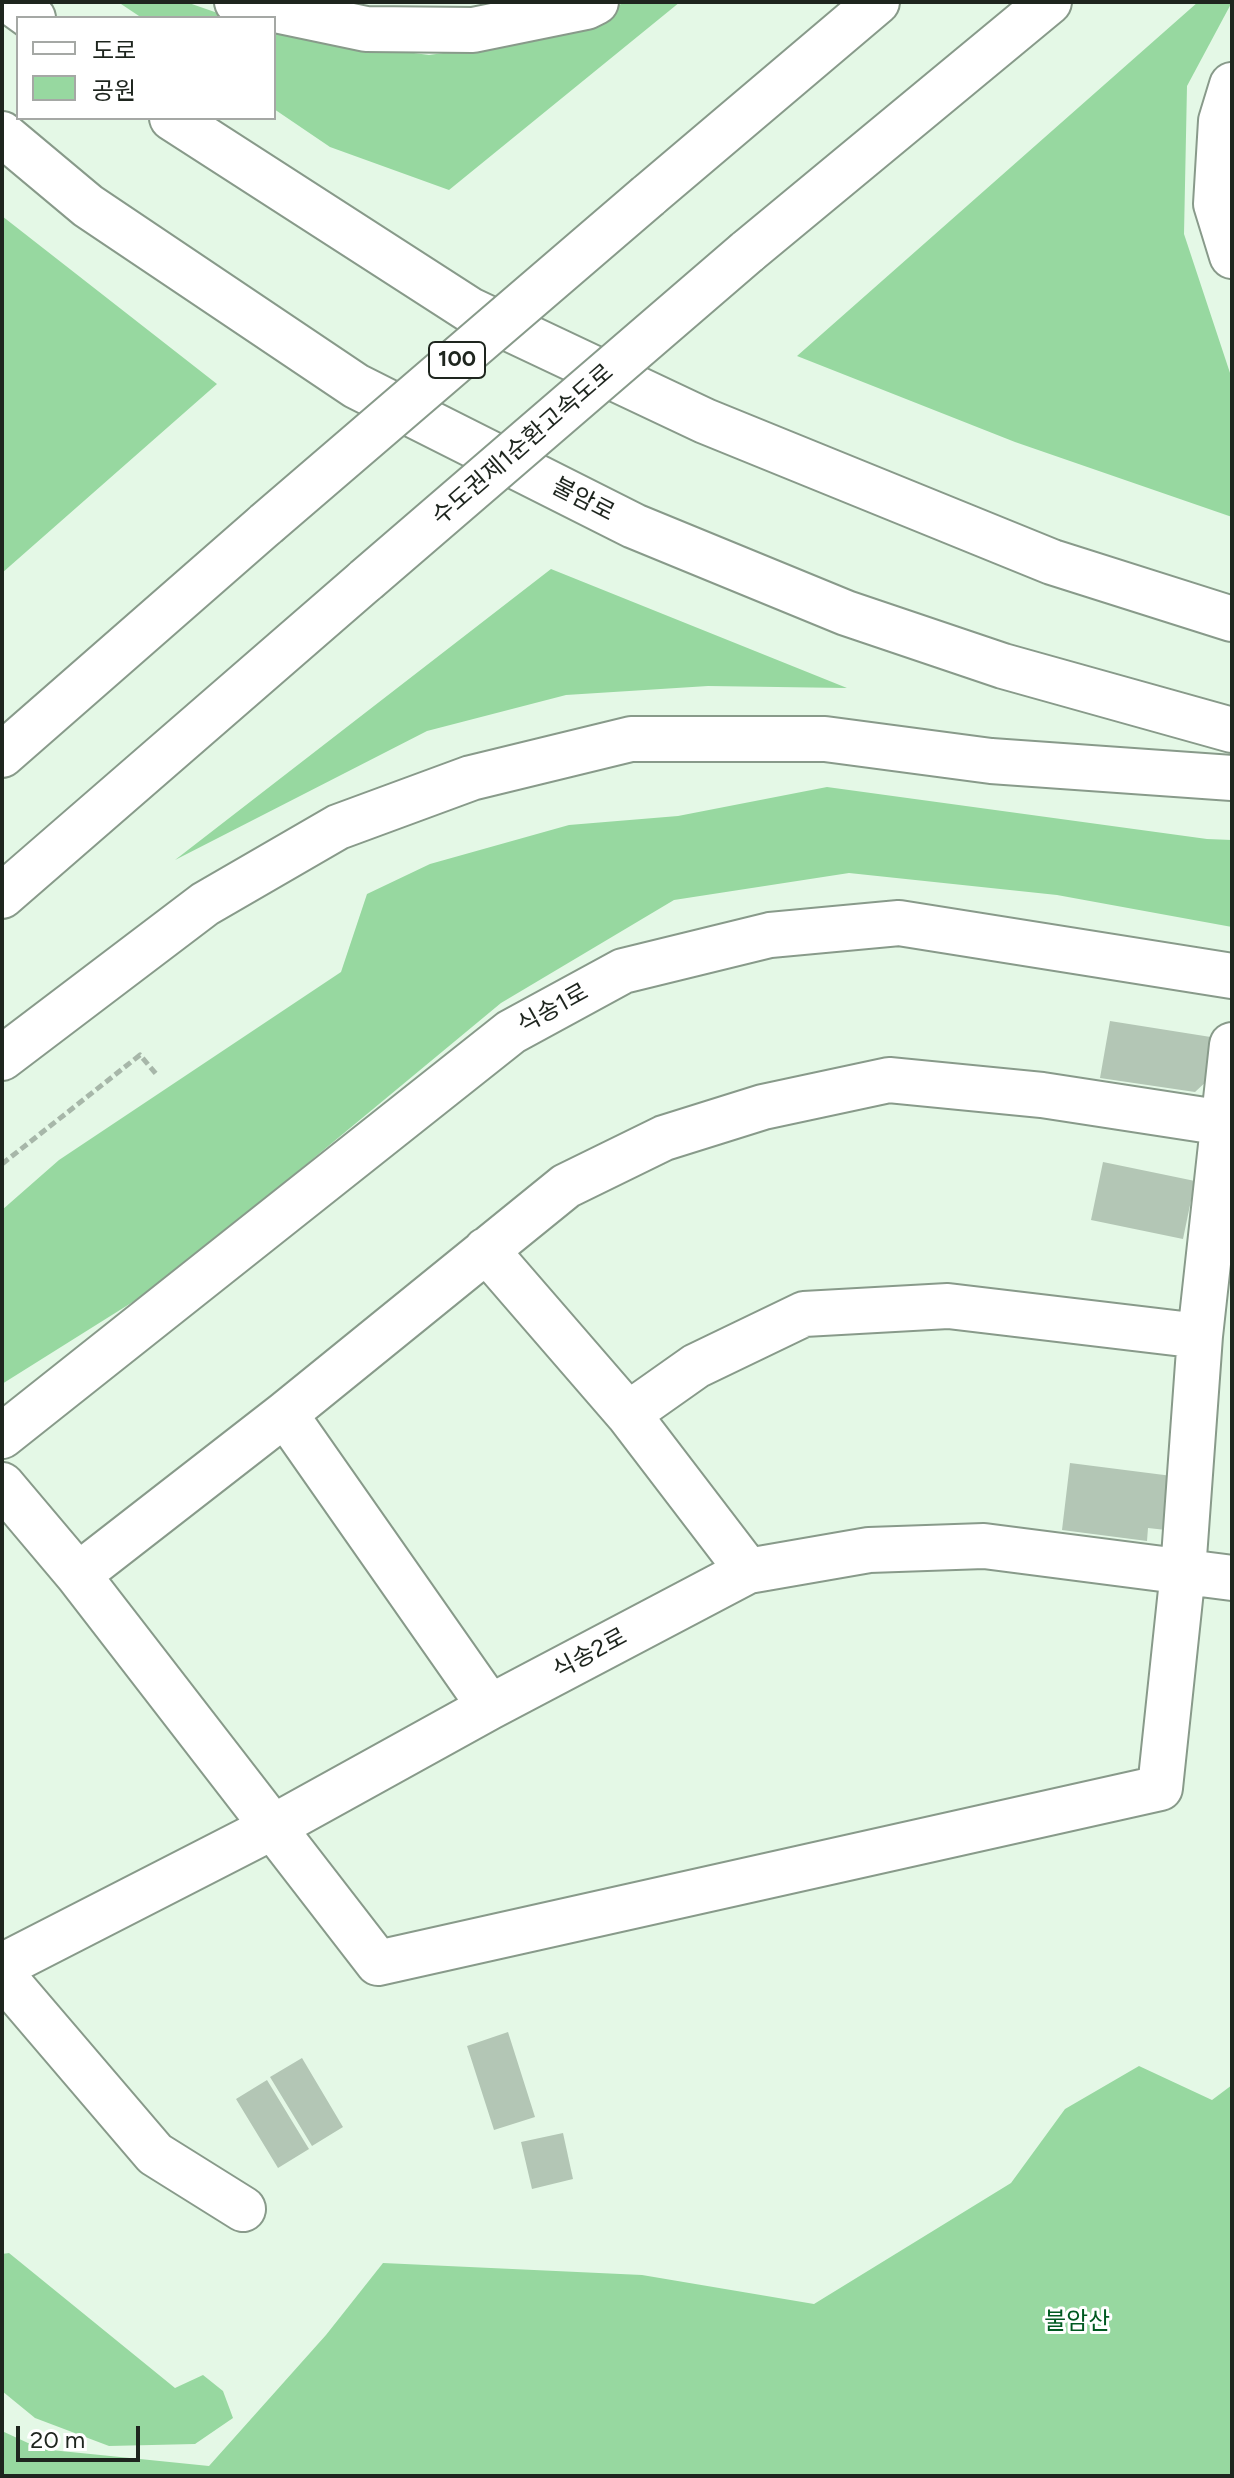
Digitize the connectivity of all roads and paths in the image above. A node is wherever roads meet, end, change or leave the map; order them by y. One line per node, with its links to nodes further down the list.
1 (11, 2): 6 (main road)
2 (237, 2): 3 (main road)
3 (596, 2)
4 (877, 2): 13 (main road, 100, bridge)
5 (1049, 2): 15 (main road, 수도권제1순환고속도로, bridge)
6 (30, 16)
7 (1232, 85): 10 (main road)
8 (175, 120): 11 (main road)
9 (2, 134): 12 (main road, 불암로)
10 (1232, 256)
11 (1232, 619)
12 (1232, 730)
13 (2, 755)
14 (1232, 778): 18 (main road)
15 (2, 896)
16 (1232, 976): 26 (main road, 식송1로)
17 (1232, 1045): 20 (main road)
18 (2, 1058)
19 (157, 1075): 21 (path)
20 (1224, 1123): 22 (main road); 23 (main road)
21 (2, 1164)
22 (486, 1250): 24 (main road); 25 (main road)
23 (1200, 1336): 25 (main road); 29 (main road)
24 (285, 1414): 30 (main road); 32 (main road)
25 (628, 1414): 28 (main road)
26 (2, 1436)
27 (2, 1485): 30 (main road)
28 (748, 1571): 29 (main road, 식송2로); 32 (main road, 식송2로)
29 (1183, 1571): 31 (main road, 식송2로); 33 (main road)
30 (78, 1575): 33 (main road)
31 (1232, 1578)
32 (490, 1707): 33 (main road, 식송2로)
33 (273, 1827): 34 (main road, 식송2로)
34 (2, 1966)
35 (2, 1975): 36 (main road)
36 (243, 2209)

